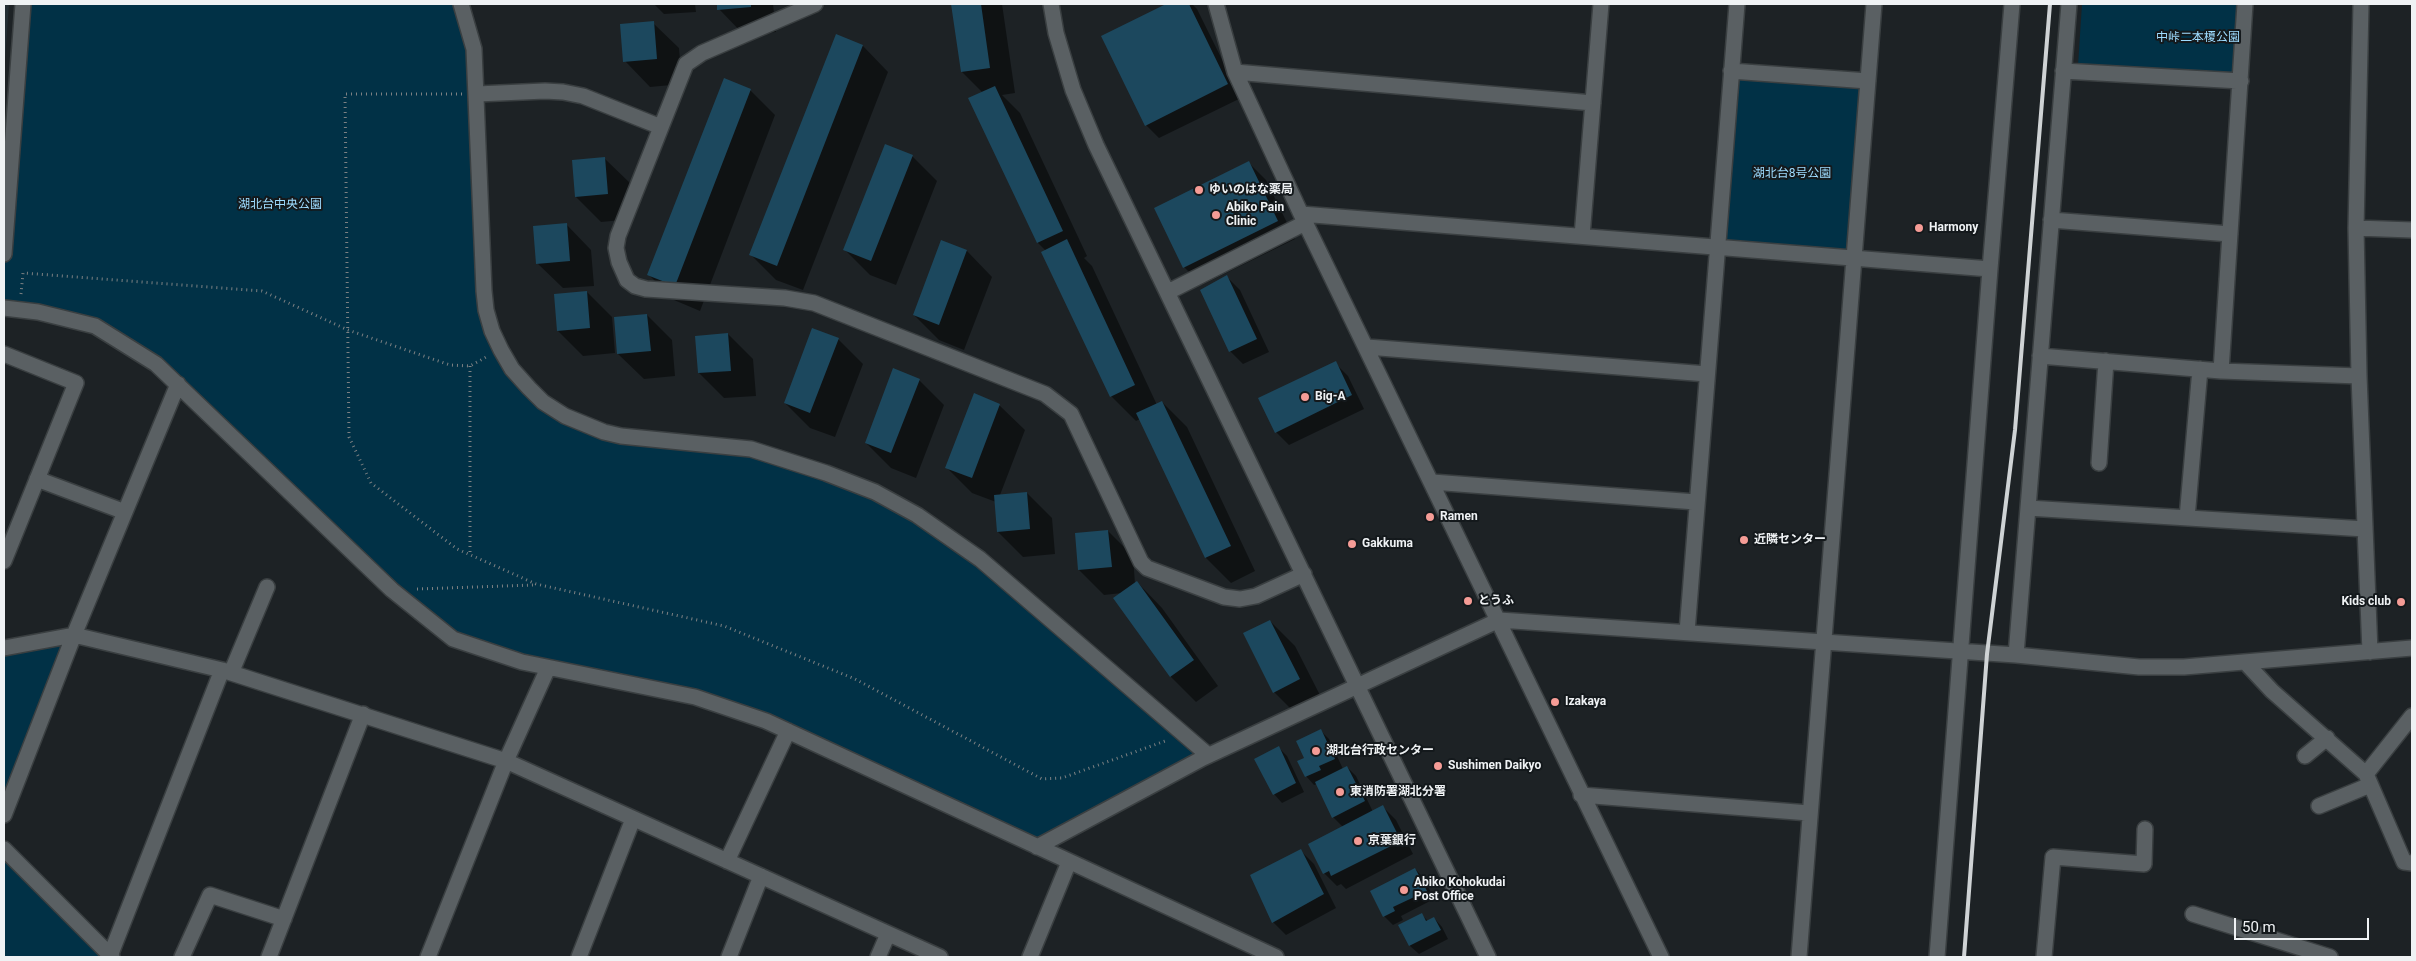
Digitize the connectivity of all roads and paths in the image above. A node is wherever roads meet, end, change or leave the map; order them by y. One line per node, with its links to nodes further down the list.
1 (23, 4): 28 (street)
2 (462, 4): 18 (street)
3 (815, 4): 20 (street)
4 (1051, 4): 31 (street)
5 (1216, 4): 15 (street)
6 (1601, 4): 19 (street)
7 (1736, 4): 13 (street)
8 (1874, 4): 16 (street)
9 (2012, 4): 30 (street)
10 (2069, 4): 14 (street)
11 (2246, 4): 17 (street)
12 (2361, 4): 23 (street)
13 (1731, 71): 16 (street); 27 (street)
14 (2063, 71): 17 (street); 22 (street)
15 (1235, 72): 19 (street); 21 (street)
16 (1868, 81): 29 (street)
17 (2240, 81): 25 (street)
18 (477, 94): 20 (street); 34 (path); 36 (street)
19 (1593, 104): 26 (street)
20 (661, 126): 56 (street)
21 (1303, 219): 26 (street); 31 (street); 35 (street)
22 (2051, 220): 25 (street); 38 (street)
23 (2356, 228): 24 (street); 44 (street)
24 (2412, 230)
25 (2230, 234): 42 (street)
26 (1582, 236): 27 (street)
27 (1718, 246): 29 (street); 43 (street)
28 (4, 254)
29 (1854, 258): 30 (street); 63 (street)
30 (1990, 269): 66 (street)
31 (1168, 292): 56 (street)
32 (4, 308): 33 (street)
33 (20, 310): 34 (path); 45 (street)
34 (348, 330): 40 (path); 54 (path)
35 (1367, 348): 43 (street); 48 (street)
36 (501, 350): 40 (path); 76 (street)
37 (4, 354): 47 (street)
38 (2040, 356): 39 (street); 50 (street)
39 (2106, 361): 41 (street); 46 (street)
40 (470, 366): 54 (path)
41 (2200, 370): 42 (street); 52 (street)
42 (2221, 371): 44 (street)
43 (1707, 374): 49 (street)
44 (2359, 376): 53 (street)
45 (178, 384): 51 (street); 59 (street)
46 (2099, 463)
47 (37, 479): 51 (street); 55 (street)
48 (1432, 482): 49 (street); 60 (street)
49 (1696, 502): 61 (street)
50 (2028, 508): 52 (street); 68 (street)
51 (125, 512): 62 (street)
52 (2187, 518): 53 (street)
53 (2365, 529): 67 (street)
54 (470, 555): 57 (path)
55 (4, 561)
56 (1304, 574): 72 (street)
57 (536, 584): 59 (path); 76 (path)
58 (267, 587): 71 (street)
59 (392, 590): 70 (street)
60 (1499, 620): 61 (street); 72 (street); 82 (street)
61 (1687, 632): 63 (street)
62 (74, 635): 64 (street); 71 (street); 85 (street)
63 (1824, 643): 66 (street); 84 (street)
64 (4, 648)
65 (2412, 648): 67 (street)
66 (1959, 652): 68 (street); 110 (street)
67 (2370, 652): 69 (street)
68 (2016, 655): 69 (street)
69 (2245, 662): 77 (street)
70 (548, 668): 75 (street); 80 (street)
71 (227, 672): 73 (street); 97 (street)
72 (1356, 685): 78 (street); 107 (street)
73 (364, 714): 80 (street); 95 (street)
74 (2412, 716): 81 (street)
75 (788, 731): 88 (street); 90 (street)
76 (1183, 734): 78 (street)
77 (2326, 738): 79 (street); 81 (street)
78 (1208, 755): 88 (street)
79 (2305, 756)
80 (506, 761): 86 (street); 100 (street)
81 (2368, 780): 83 (street); 92 (street)
82 (1581, 794): 84 (street); 108 (street)
83 (2319, 806)
84 (1810, 813): 109 (street)
85 (4, 815)
86 (633, 820): 90 (street); 101 (street)
87 (2145, 829): 111 (street)
88 (1037, 847): 91 (street)
89 (4, 849): 97 (street)
90 (727, 861): 93 (street)
91 (1070, 862): 105 (street); 106 (street)
92 (2412, 862)
93 (761, 876): 96 (street); 102 (street)
94 (2193, 914): 112 (street)
95 (284, 919): 98 (street); 99 (street)
96 (888, 934): 103 (street); 104 (street)
97 (111, 956)
98 (182, 957)
99 (269, 957)
100 (428, 957)
101 (579, 957)
102 (729, 957)
103 (878, 957)
104 (940, 957)
105 (1030, 957)
106 (1276, 957)
107 (1488, 957)
108 (1662, 957)
109 (1799, 957)
110 (1937, 957)
111 (2044, 957)
112 (2330, 957)

